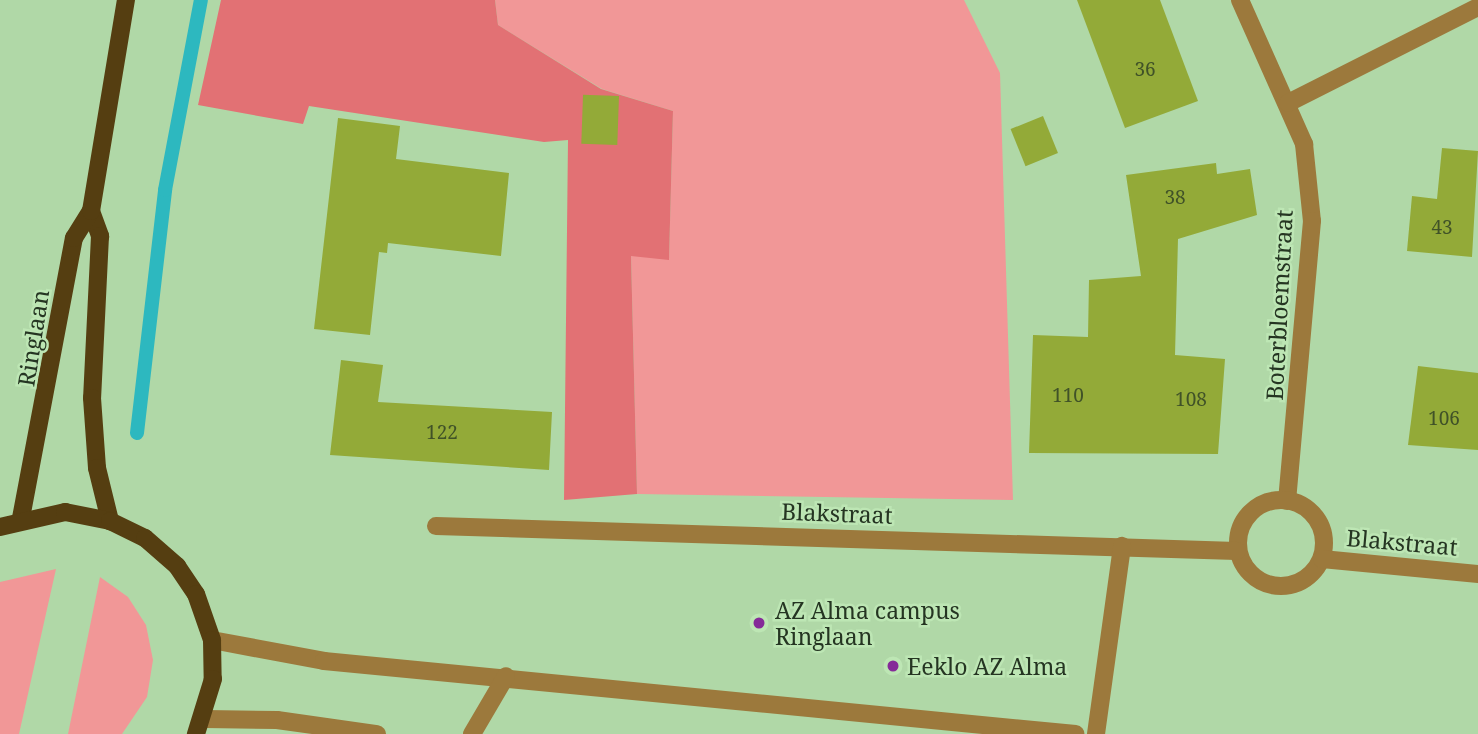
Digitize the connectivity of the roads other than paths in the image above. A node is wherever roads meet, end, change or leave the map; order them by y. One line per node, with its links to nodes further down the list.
1 (126, 0): 5 (main road, Ringlaan)
2 (1240, 0): 4 (street, Boterbloemstraat)
3 (1478, 7): 4 (street)
4 (1288, 103): 6 (street, Boterbloemstraat)
5 (91, 211): 7 (main road, Ringlaan); 8 (main road, Ringlaan)
6 (1287, 501): 12 (street); 13 (street)
7 (21, 518): 8 (main road); 10 (main road)
8 (110, 521): 15 (main road)
9 (436, 526): 11 (street, Blakstraat)
10 (0, 527)
11 (1122, 546): 12 (street, Blakstraat); 21 (street)
12 (1237, 551): 13 (street)
13 (1322, 559): 14 (street, Blakstraat)
14 (1478, 574)
15 (212, 640): 16 (street); 17 (main road)
16 (506, 676): 19 (street); 20 (street)
17 (201, 726): 18 (street)
18 (377, 734)
19 (472, 734)
20 (1075, 734)
21 (1096, 734)

